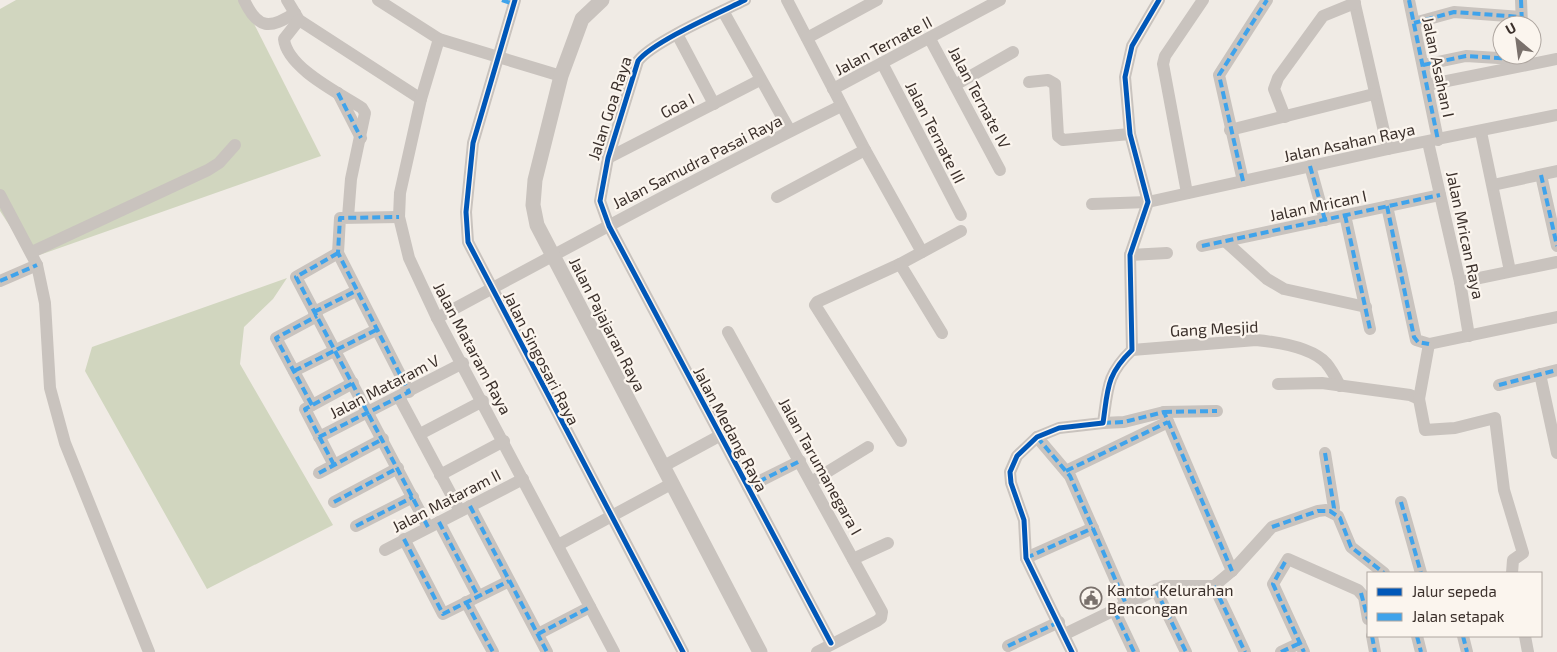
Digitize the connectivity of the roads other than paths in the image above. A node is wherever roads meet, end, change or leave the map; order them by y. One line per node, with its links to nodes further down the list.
1 (244, 0): 18 (street)
2 (287, 0): 18 (street)
3 (378, 0): 23 (street)
4 (602, 0): 35 (street, Jalan Pajajaran Raya)
5 (744, 0): 16 (street, Jalan Goa Raya)
6 (787, 0): 22 (street)
7 (877, 0): 22 (street)
8 (1000, 0): 24 (street, Jalan Ternate II)
9 (1158, 0): 50 (street)
10 (1203, 0): 62 (street)
11 (1267, 0): 47 (street)
12 (1409, 0): 20 (street, Jalan Asahan I)
13 (1521, 0): 17 (street)
14 (510, 1): 27 (street, Jalan Singosari Raya)
15 (1355, 2): 41 (street); 46 (street)
16 (723, 11): 21 (street, Jalan Goa Raya); 36 (street)
17 (1521, 15)
18 (297, 17): 42 (street); 71 (street)
19 (1492, 17): 20 (street)
20 (1414, 23): 32 (street, Jalan Asahan I)
21 (677, 34): 43 (street); 55 (street, Jalan Goa Raya)
22 (807, 38): 40 (street)
23 (438, 39): 27 (street); 42 (street, Jalan Mataram Raya)
24 (930, 39): 31 (street, Jalan Ternate II); 38 (street, Jalan Ternate IV)
25 (1013, 52): 38 (street)
26 (1480, 57): 28 (street); 32 (street); 34 (street)
27 (498, 58): 35 (street); 91 (street, Jalan Singosari Raya)
28 (1492, 58)
29 (1557, 59): 30 (street)
30 (1542, 60)
31 (882, 63): 40 (street, Jalan Ternate II); 69 (street, Jalan Ternate III)
32 (1423, 65): 39 (street, Jalan Asahan I)
33 (1513, 65): 34 (street)
34 (1482, 75): 39 (street)
35 (561, 76): 83 (street, Jalan Pajajaran Raya)
36 (760, 80): 43 (street, Goa I); 48 (street)
37 (1029, 82): 50 (street)
38 (955, 85): 57 (street, Jalan Ternate IV)
39 (1427, 86): 51 (street, Jalan Asahan I)
40 (833, 89): 44 (street)
41 (1374, 94): 46 (street); 54 (street)
42 (421, 99): 72 (street, Jalan Mataram Raya)
43 (714, 104): 55 (street, Goa I)
44 (841, 106): 48 (street, Jalan Samudra Pasai Raya); 53 (street)
45 (1557, 115): 49 (street, Jalan Asahan Raya)
46 (1285, 117): 47 (street)
47 (1230, 130): 60 (street)
48 (790, 131): 74 (street, Jalan Samudra Pasai Raya)
49 (1482, 132): 51 (street, Jalan Asahan Raya); 61 (street)
50 (1130, 134): 66 (street)
51 (1433, 141): 54 (street, Jalan Asahan Raya); 64 (street, Jalan Mrican Raya)
52 (235, 146): 79 (street)
53 (865, 150): 65 (street); 80 (street)
54 (1388, 150): 56 (street, Jalan Asahan Raya)
55 (608, 158): 74 (street, Jalan Goa Raya)
56 (1310, 166): 60 (street, Jalan Asahan Raya); 73 (street)
57 (1000, 170)
58 (1557, 171): 59 (street)
59 (1540, 174): 61 (street); 78 (street)
60 (1243, 181): 62 (street, Jalan Asahan Raya)
61 (1493, 185): 88 (street)
62 (1187, 193): 66 (street, Jalan Asahan Raya)
63 (0, 195): 79 (street)
64 (1440, 195): 68 (street, Jalan Mrican I); 90 (street, Jalan Mrican Raya)
65 (777, 197)
66 (1148, 202): 67 (street, Jalan Asahan Raya); 84 (street)
67 (1092, 204)
68 (1387, 206): 70 (street, Jalan Mrican I); 102 (street)
69 (961, 215)
70 (1345, 215): 73 (street, Jalan Mrican I); 93 (street)
71 (348, 216): 72 (street); 81 (street)
72 (399, 217): 96 (street, Jalan Mataram Raya)
73 (1325, 220): 76 (street, Jalan Mrican I)
74 (609, 226): 83 (street, Jalan Samudra Pasai Raya); 123 (street, Jalan Medang Raya)
75 (961, 231): 80 (street)
76 (1225, 241): 77 (street, Jalan Mrican I); 93 (street)
77 (1202, 246)
78 (1557, 246)
79 (32, 252): 87 (street)
80 (922, 252): 86 (street)
81 (338, 253): 92 (street); 94 (street)
82 (1167, 253): 84 (street)
83 (553, 256): 91 (street, Jalan Samudra Pasai Raya); 134 (street, Jalan Pajajaran Raya)
84 (1130, 256): 104 (street)
85 (1557, 262): 88 (street)
86 (900, 264): 100 (street); 128 (street)
87 (37, 265): 89 (street); 182 (street)
88 (1510, 271): 90 (street)
89 (0, 281)
90 (1460, 282): 101 (street, Jalan Mrican Raya)
91 (493, 290): 96 (street, Jalan Samudra Pasai Raya); 148 (street, Jalan Singosari Raya)
92 (356, 291): 94 (street); 98 (street)
93 (1366, 307): 97 (street)
94 (315, 314): 103 (street); 107 (street)
95 (1557, 317): 101 (street)
96 (437, 318): 105 (street, Jalan Mataram Raya)
97 (1370, 329)
98 (376, 330): 103 (street); 113 (street)
99 (728, 332): 132 (street, Jalan Tarumanegara I)
100 (942, 333)
101 (1469, 336): 102 (street)
102 (1429, 344): 114 (street)
103 (334, 350): 107 (street); 109 (street)
104 (1132, 350): 112 (street, Gang Mesjid); 121 (street)
105 (463, 363): 113 (street, Jalan Mataram V); 115 (street, Jalan Mataram Raya)
106 (1557, 370): 108 (street)
107 (294, 371): 116 (street)
108 (1540, 374): 111 (street); 119 (street)
109 (353, 383): 116 (street); 118 (street)
110 (1278, 384): 112 (street)
111 (1499, 385)
112 (1340, 386): 114 (street)
113 (404, 394): 118 (street, Jalan Mataram V); 122 (street)
114 (1419, 399): 161 (street)
115 (483, 401): 122 (street); 127 (street, Jalan Mataram Raya)
116 (312, 405): 124 (street)
117 (1217, 411): 120 (street)
118 (367, 412): 124 (street, Jalan Mataram V); 126 (street)
119 (1553, 414): 131 (street)
120 (1166, 417): 121 (street); 136 (street); 158 (street)
121 (1102, 423): 125 (street)
122 (420, 434): 138 (street)
123 (720, 435): 134 (street); 142 (street, Jalan Medang Raya)
124 (319, 437): 133 (street)
125 (1037, 438): 136 (street); 156 (street)
126 (383, 439): 133 (street); 135 (street)
127 (504, 441): 138 (street); 139 (street, Jalan Mataram Raya)
128 (901, 441)
129 (868, 447): 140 (street)
130 (1325, 453): 147 (street)
131 (1557, 453)
132 (800, 461): 140 (street, Jalan Tarumanegara I); 142 (street)
133 (334, 465): 137 (street)
134 (662, 467): 141 (street, Jalan Pajajaran Raya)
135 (398, 468): 143 (street); 144 (street)
136 (1066, 471): 151 (street)
137 (319, 473)
138 (440, 475): 146 (street)
139 (523, 479): 146 (street, Jalan Mataram II); 154 (street, Jalan Mataram Raya)
140 (811, 482): 157 (street, Jalan Tarumanegara I)
141 (671, 484): 148 (street); 187 (street, Jalan Pajajaran Raya)
142 (748, 487): 178 (street, Jalan Medang Raya)
143 (413, 497): 149 (street); 150 (street)
144 (334, 502)
145 (1401, 502): 160 (street)
146 (465, 509): 149 (street, Jalan Mataram II); 162 (street)
147 (1333, 513): 158 (street); 159 (street)
148 (610, 516): 154 (street); 186 (street, Jalan Singosari Raya)
149 (434, 524): 152 (street, Jalan Mataram II); 165 (street)
150 (356, 526)
151 (1093, 528): 156 (street); 167 (street)
152 (404, 539): 155 (street, Jalan Mataram II); 166 (street)
153 (888, 542): 157 (street)
154 (558, 546): 168 (street, Jalan Mataram Raya)
155 (385, 550)
156 (1026, 558): 171 (street)
157 (853, 559): 178 (street, Jalan Tarumanegara I)
158 (1232, 571): 163 (street)
159 (1383, 572)
160 (1421, 572)
161 (1512, 572)
162 (509, 581): 165 (street); 172 (street)
163 (1214, 586): 164 (street); 192 (street)
164 (1156, 590): 167 (street); 191 (street)
165 (478, 596): 166 (street)
166 (466, 602): 183 (street)
167 (1126, 604): 173 (street)
168 (590, 607): 172 (street); 185 (street, Jalan Mataram Raya)
169 (1115, 612): 190 (street)
170 (1367, 615): 180 (street)
171 (1058, 622): 173 (street); 179 (street)
172 (538, 634): 184 (street)
173 (1064, 634): 189 (street)
174 (1372, 637): 194 (street)
175 (1418, 637): 181 (street)
176 (1463, 637): 195 (street)
177 (1525, 637): 196 (street)
178 (831, 643): 188 (street)
179 (1008, 646)
180 (1302, 647): 193 (street)
181 (1417, 651)
182 (149, 652)
183 (493, 652)
184 (547, 652)
185 (614, 652)
186 (683, 652)
187 (760, 652)
188 (817, 652)
189 (1072, 652)
190 (1134, 652)
191 (1186, 652)
192 (1245, 652)
193 (1281, 652)
194 (1375, 652)
195 (1467, 652)
196 (1528, 652)

